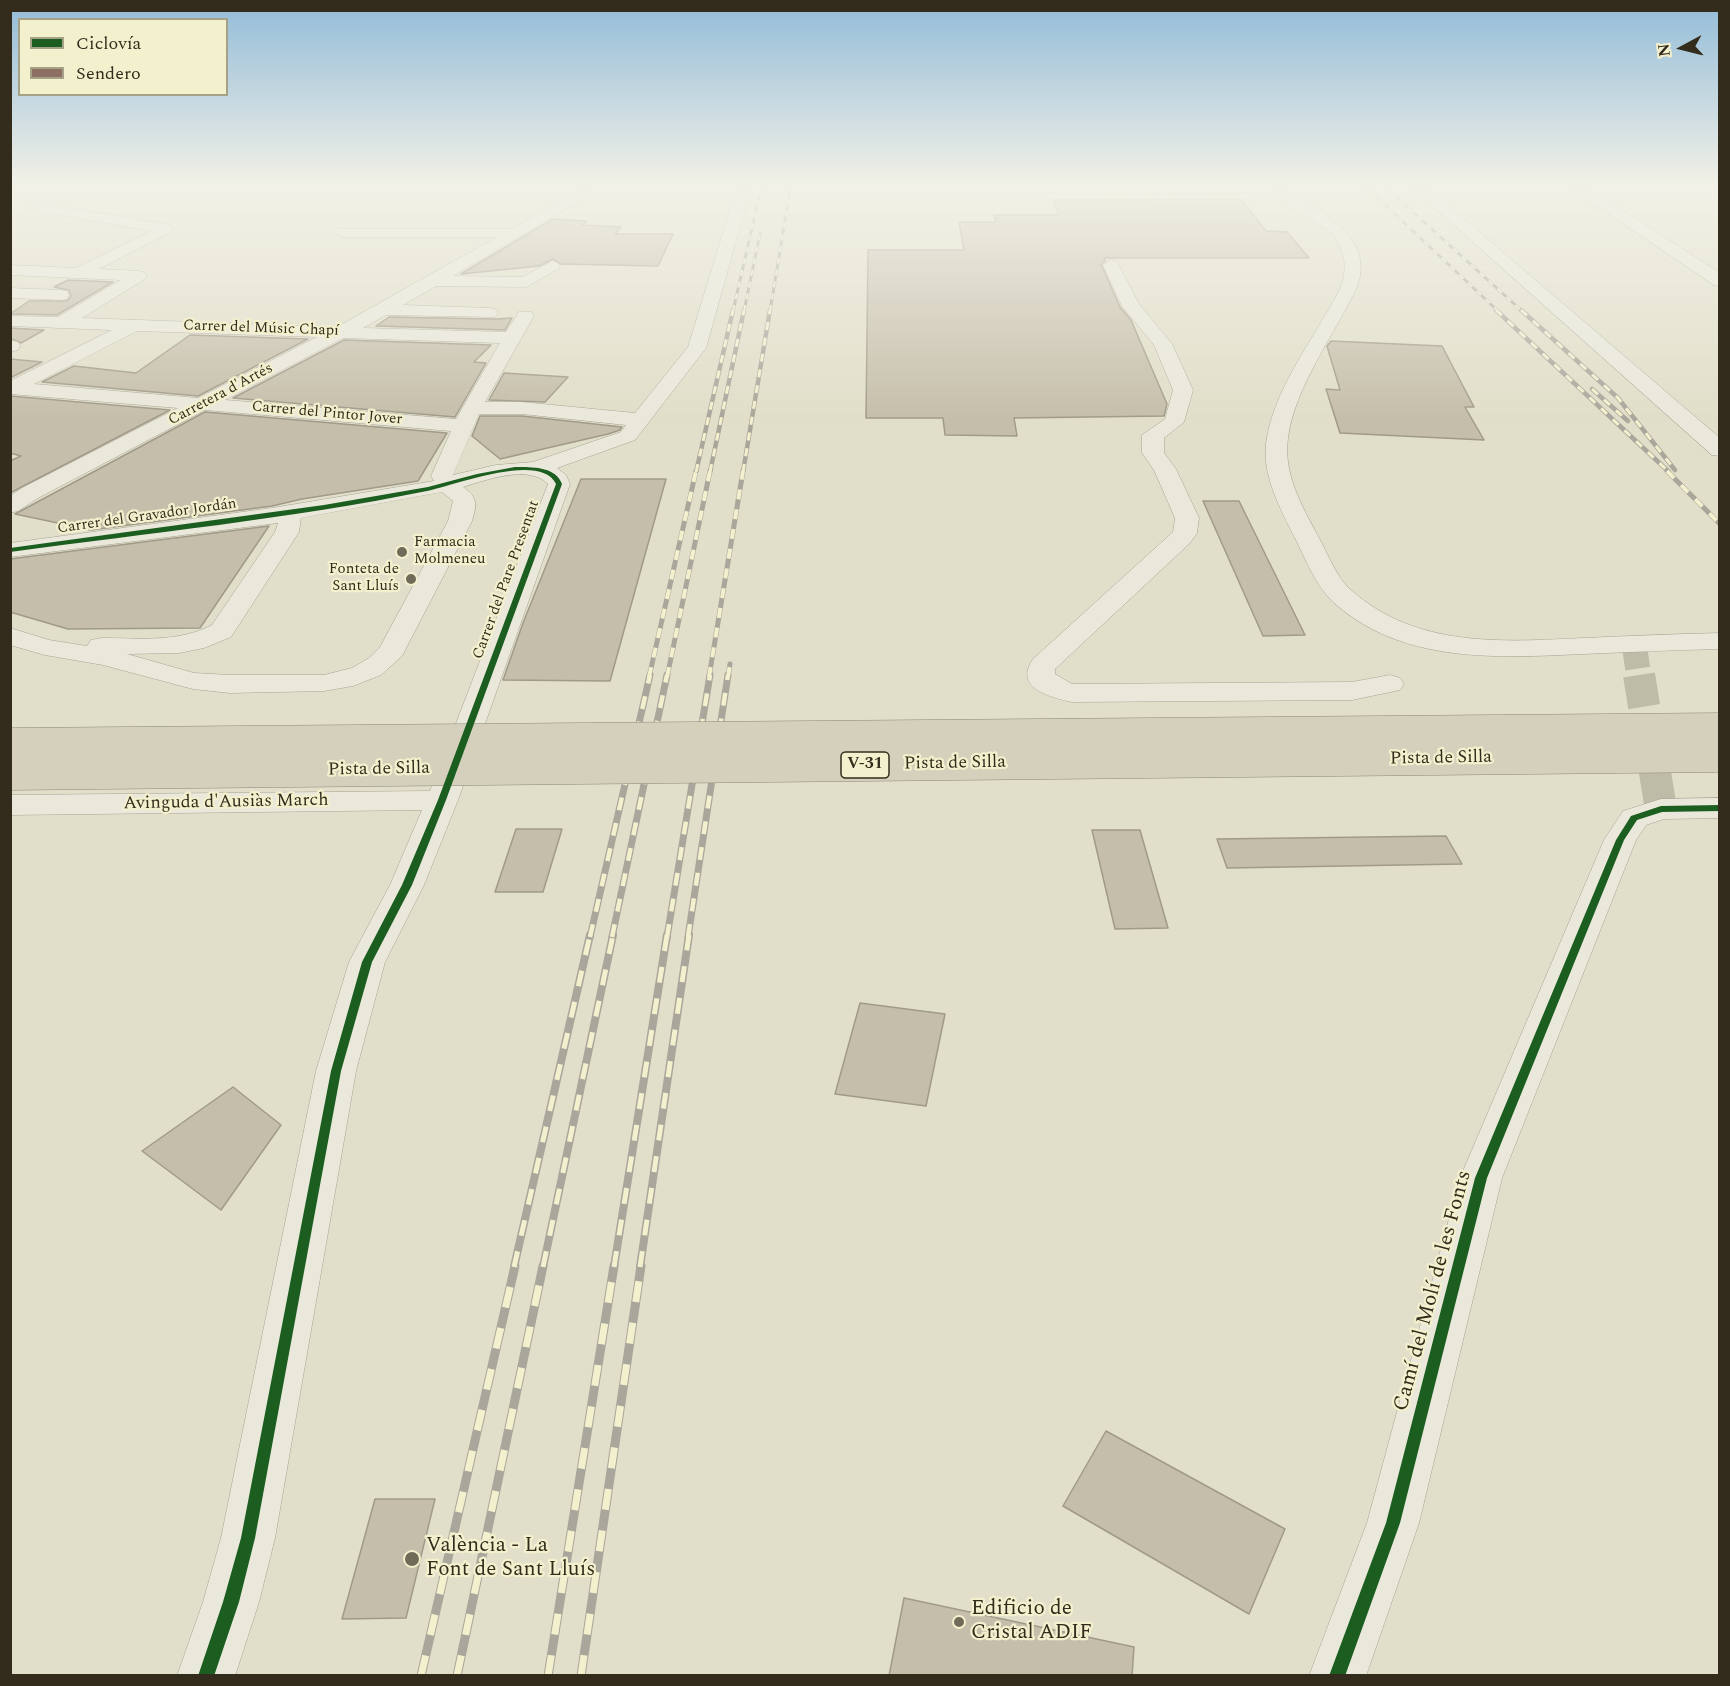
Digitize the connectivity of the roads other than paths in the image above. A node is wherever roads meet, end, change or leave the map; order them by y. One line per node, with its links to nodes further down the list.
1 (94, 263): 10 (street)
2 (462, 263): 11 (street, Carretera d'Artés)
3 (722, 263): 27 (street)
4 (1353, 263): 36 (street)
5 (1505, 263): 28 (street)
6 (1691, 263): 12 (street)
7 (1111, 265): 38 (street)
8 (552, 266): 11 (street)
9 (10, 270): 10 (street)
10 (72, 273): 13 (street); 14 (street)
11 (431, 281): 16 (street, Carretera d'Artés)
12 (1719, 281)
13 (19, 293): 14 (street); 15 (street)
14 (105, 296): 20 (street)
15 (10, 303)
16 (383, 310): 17 (street); 22 (street, Carretera d'Artés)
17 (489, 313)
18 (525, 316): 23 (street)
19 (10, 321): 20 (street, Carrer del Músic Chapí)
20 (60, 323): 21 (street, Carrer del Músic Chapí)
21 (135, 325): 22 (street, Carrer del Músic Chapí); 24 (street)
22 (342, 332): 23 (street, Carrer del Músic Chapí); 25 (street, Carretera d'Artés)
23 (512, 338): 26 (street)
24 (11, 388): 25 (street, Carrer del Pintor Jover)
25 (206, 403): 26 (street, Carrer del Pintor Jover); 31 (street, Carretera d'Artés)
26 (468, 417): 27 (street); 30 (street)
27 (640, 420): 29 (street)
28 (1719, 450)
29 (534, 469): 30 (street); 43 (street, Carrer del Pare Presentat)
30 (448, 486): 33 (street, Carrer del Gravador Jordán); 37 (street)
31 (20, 492): 32 (street, Carretera d'Artés)
32 (10, 506)
33 (288, 513): 34 (street, Carrer del Gravador Jordán); 37 (street)
34 (10, 550)
35 (10, 636): 37 (street)
36 (1719, 641)
37 (45, 647)
38 (1390, 684)
39 (1719, 729): 40 (highway, V-31, bridge)
40 (10, 744)
41 (1719, 756): 42 (highway, Pista de Silla / V-31, bridge)
42 (10, 774)
43 (442, 800): 44 (street, Avinguda d'Ausiàs March); 46 (street)
44 (10, 805)
45 (1719, 808): 47 (street, Camí del Molí de les Fonts)
46 (206, 1676)
47 (1337, 1676)

